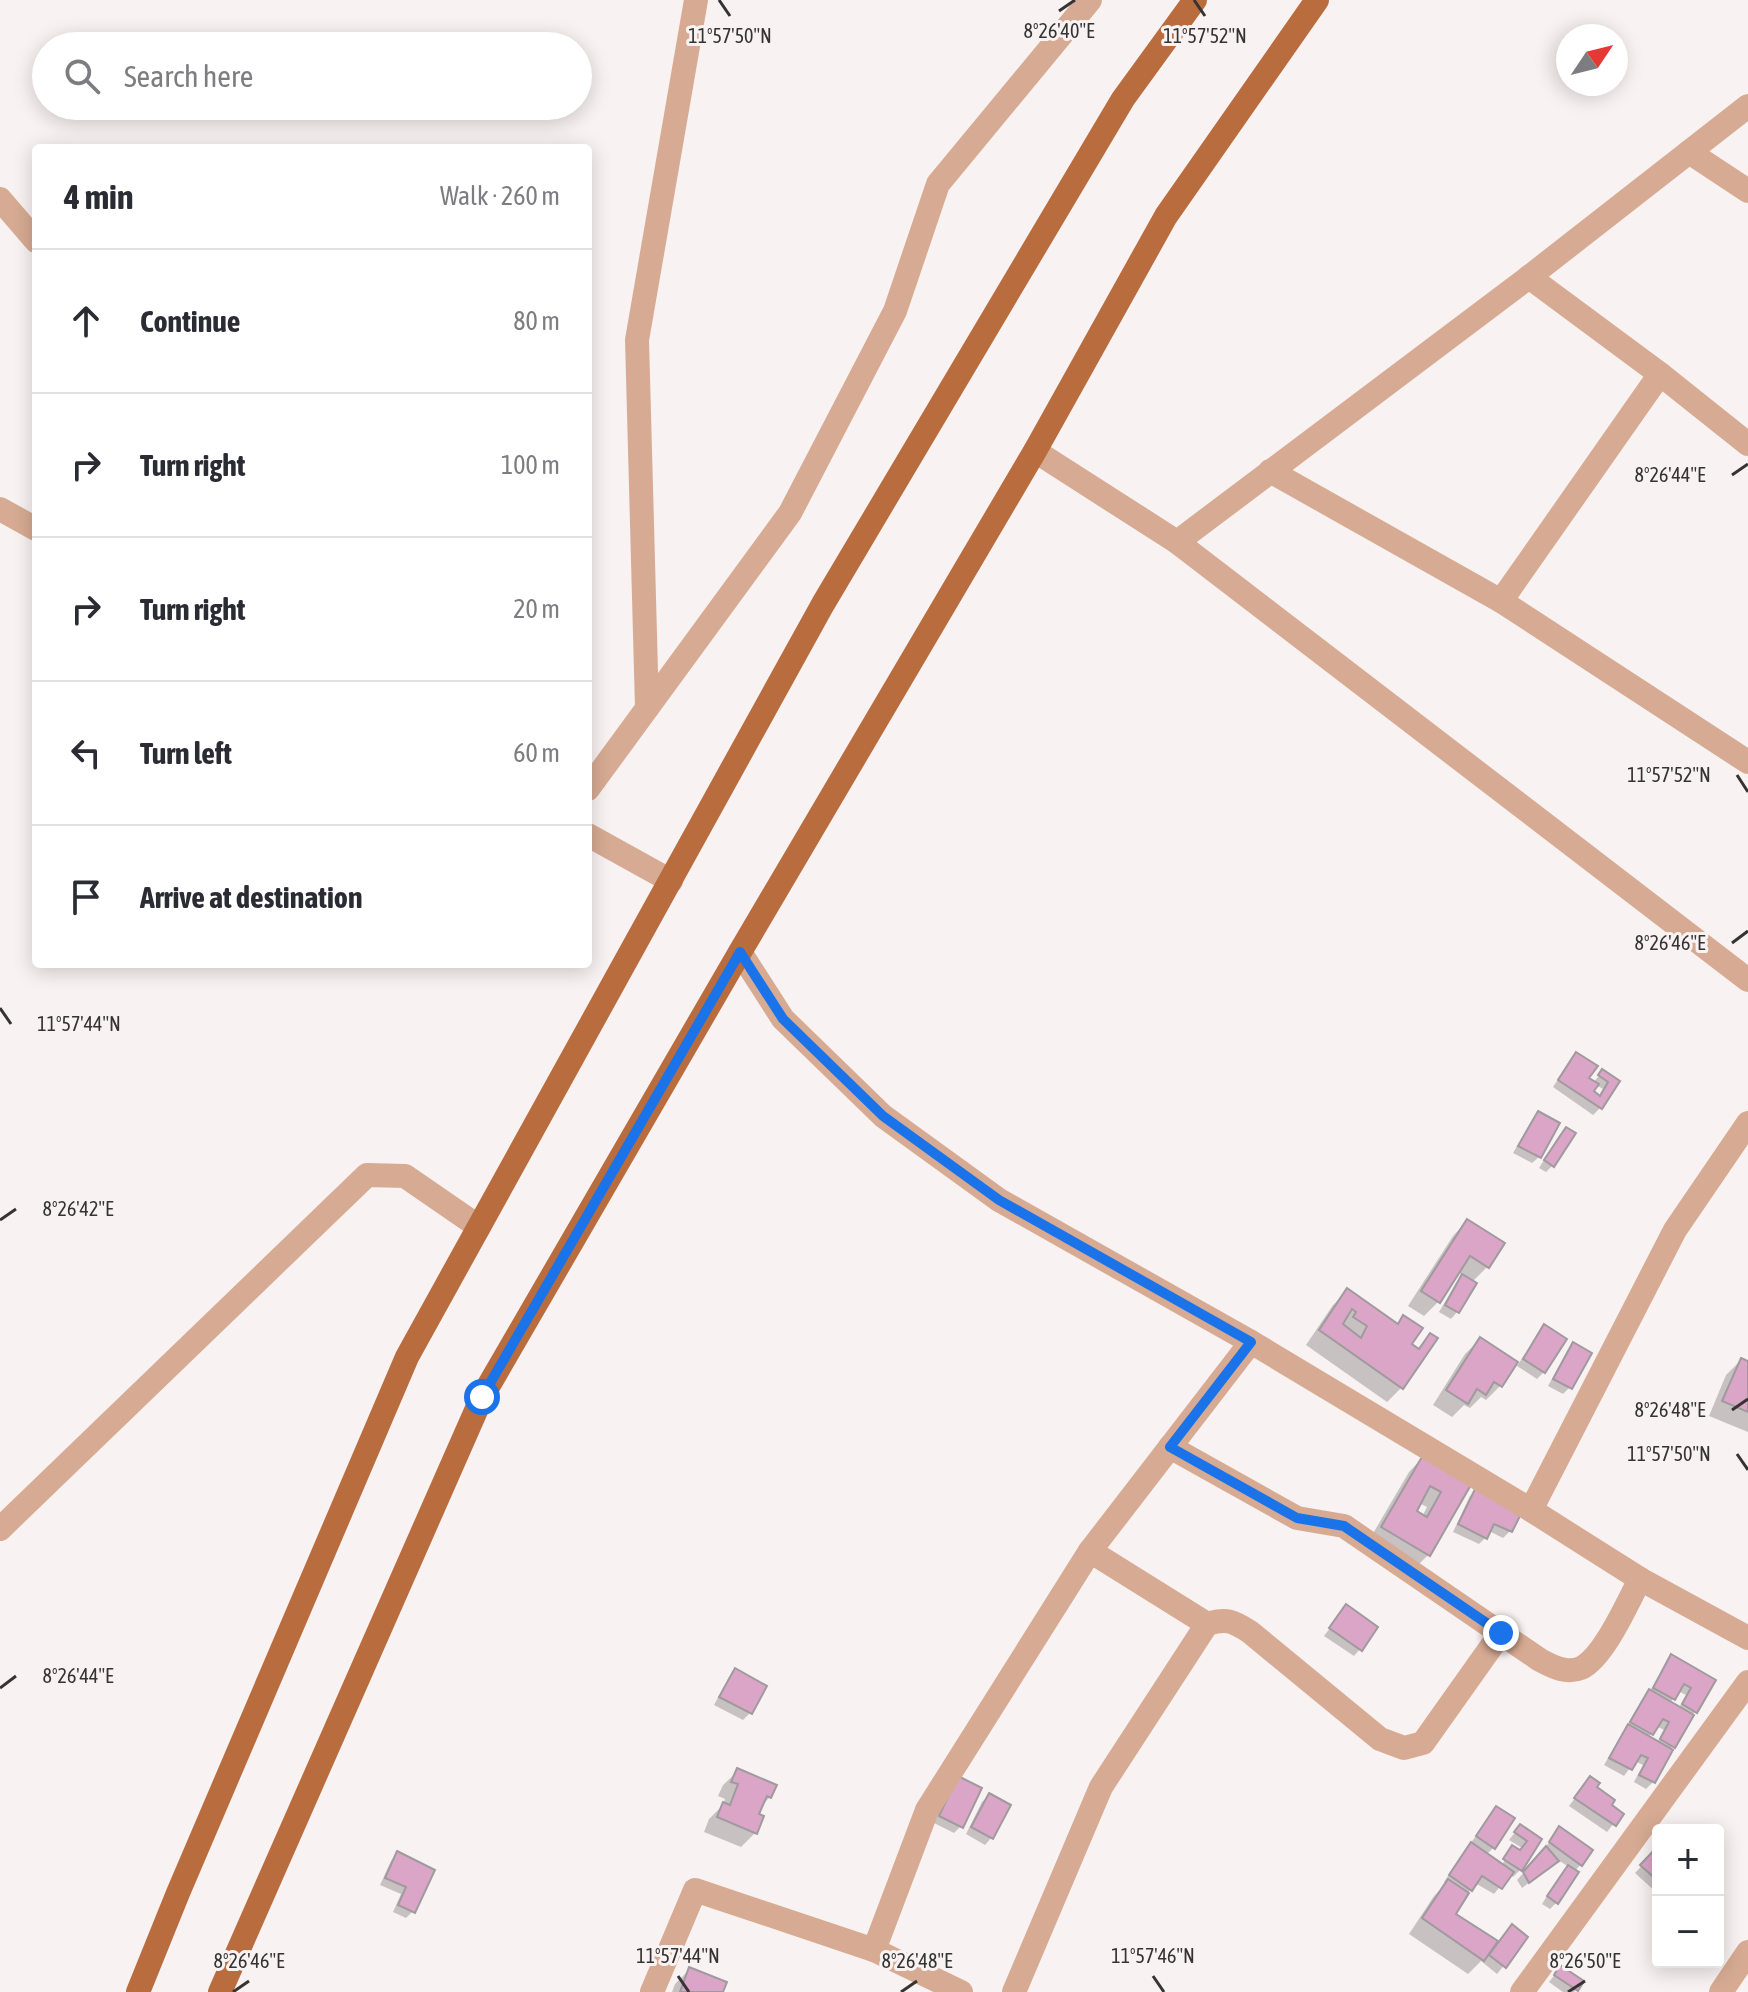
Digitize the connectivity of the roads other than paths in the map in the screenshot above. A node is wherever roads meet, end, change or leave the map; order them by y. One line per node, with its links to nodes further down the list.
1 (696, 0): 19 (street)
2 (1090, 0): 19 (street)
3 (1195, 0): 23 (main road)
4 (1317, 0): 13 (main road)
5 (1748, 106): 6 (street)
6 (1689, 152): 7 (street); 10 (street)
7 (1748, 191)
8 (0, 199): 9 (street)
9 (32, 236)
10 (1529, 277): 11 (street); 14 (street)
11 (1660, 374): 12 (street); 18 (street)
12 (1748, 444)
13 (1035, 451): 17 (street); 24 (main road)
14 (1270, 471): 17 (street); 18 (street)
15 (0, 509): 16 (street)
16 (32, 527)
17 (1177, 542): 25 (street)
18 (1501, 601): 20 (street)
19 (647, 708): 21 (street)
20 (1748, 762)
21 (592, 784)
22 (592, 837): 23 (street)
23 (671, 881): 27 (main road)
24 (740, 952): 28 (street); 41 (main road)
25 (1748, 980)
26 (1748, 1123): 30 (street)
27 (479, 1227): 31 (street); 40 (main road)
28 (1251, 1342): 29 (street); 30 (street)
29 (1170, 1447): 32 (street); 35 (street)
30 (1531, 1510): 33 (street)
31 (0, 1529)
32 (1090, 1551): 34 (street); 38 (street)
33 (1640, 1579): 35 (street); 36 (street)
34 (1207, 1624): 35 (street); 44 (street)
35 (1501, 1633)
36 (1748, 1638)
37 (1748, 1682): 45 (street)
38 (874, 1950): 42 (street); 43 (street)
39 (1748, 1952): 46 (street)
40 (138, 1992)
41 (220, 1992)
42 (652, 1992)
43 (961, 1992)
44 (1014, 1992)
45 (1522, 1992)
46 (1721, 1992)

